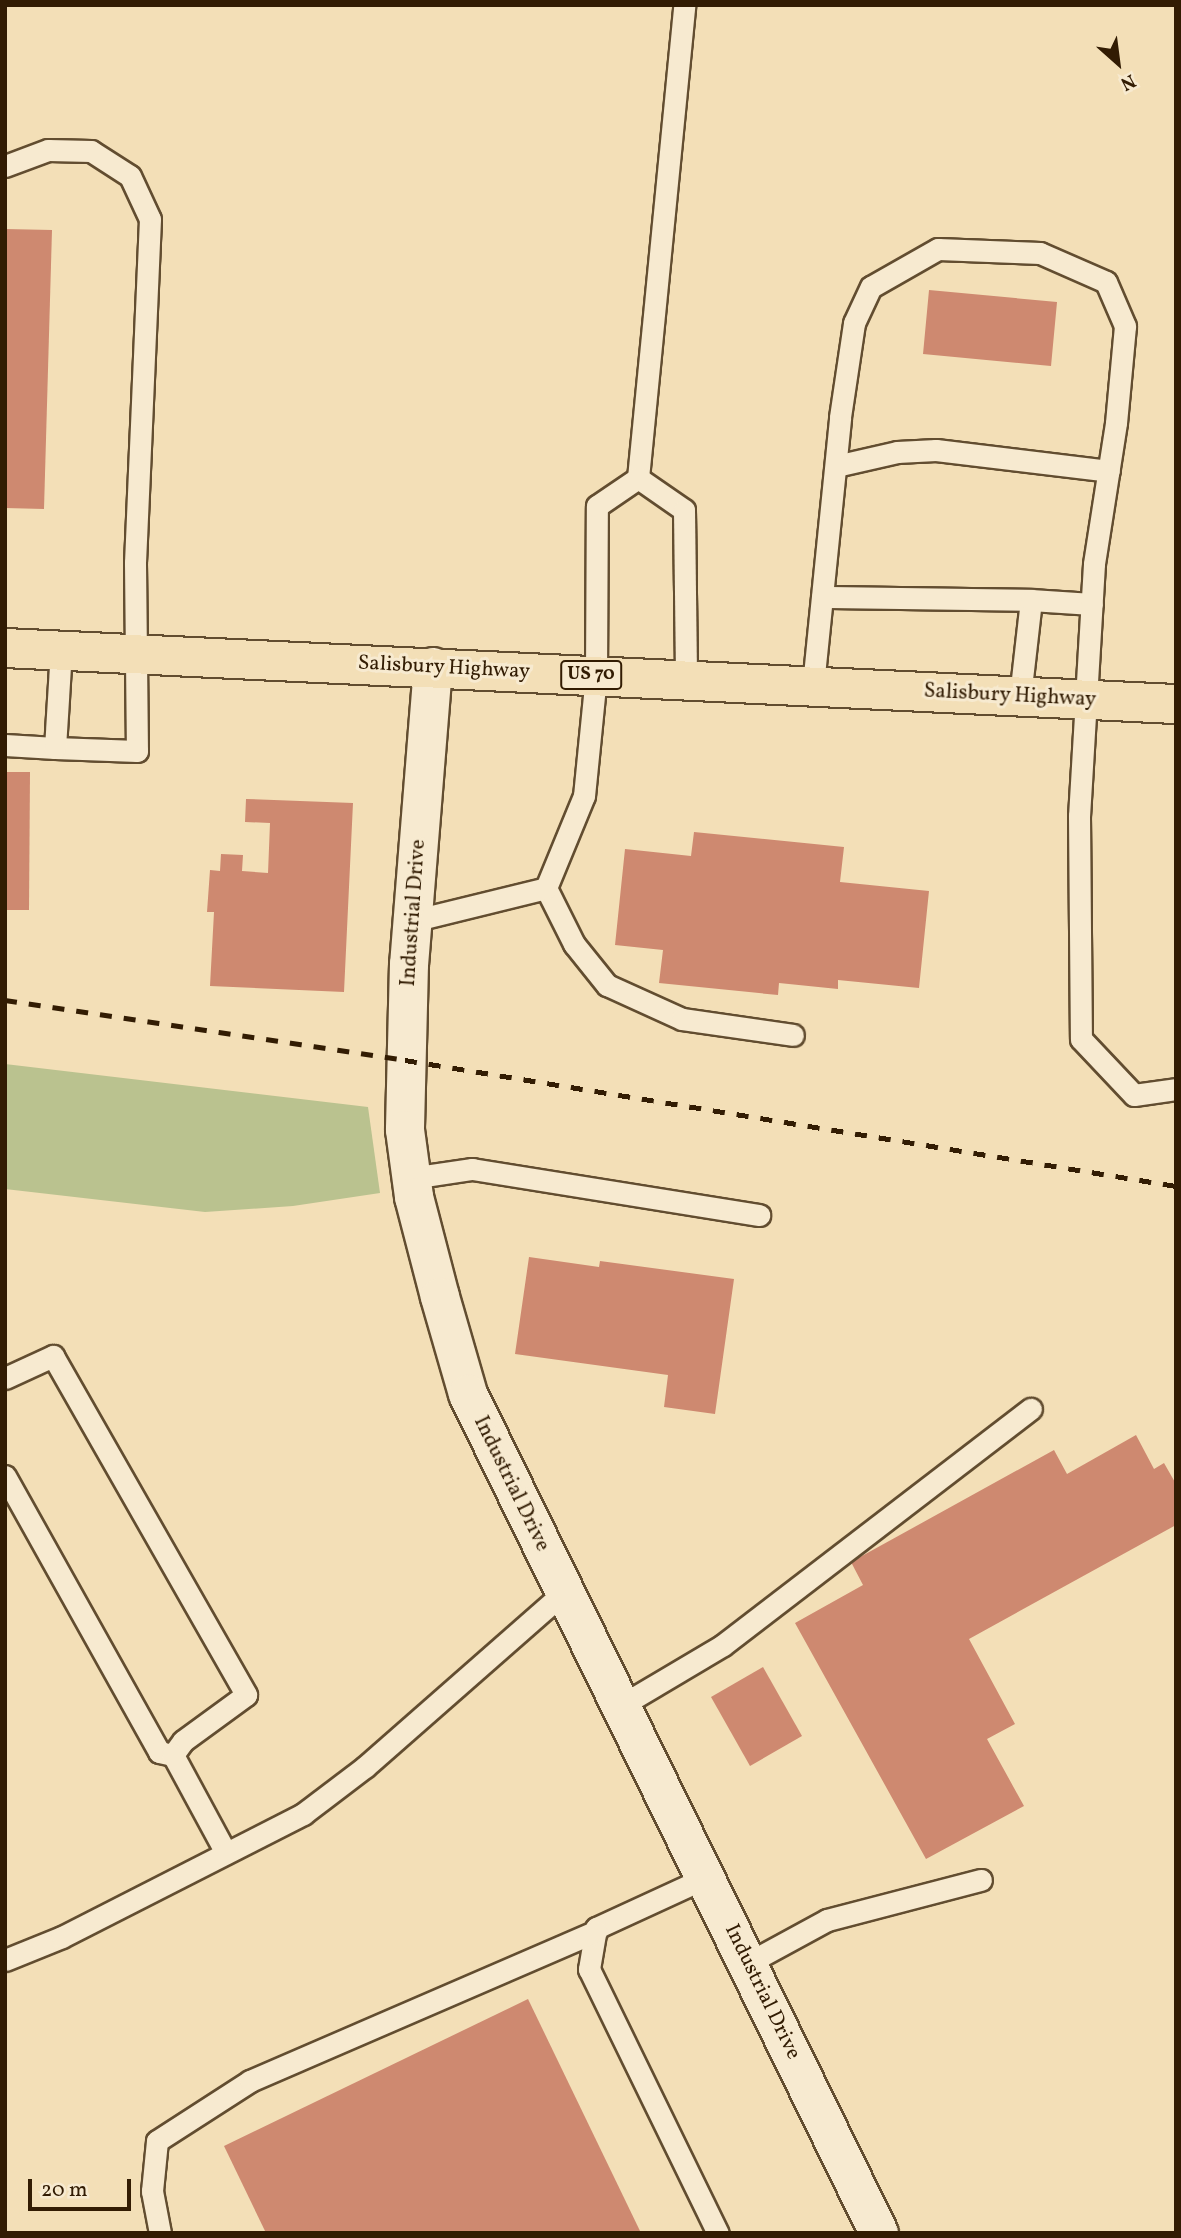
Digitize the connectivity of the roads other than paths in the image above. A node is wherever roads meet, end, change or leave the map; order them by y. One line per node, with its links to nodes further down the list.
1 (684, 5): 5 (lane)
2 (5, 166): 11 (lane)
3 (836, 466): 4 (lane); 4 (lane); 6 (lane)
4 (1109, 471): 8 (lane)
5 (638, 478): 13 (lane); 14 (lane)
6 (822, 597): 7 (lane); 15 (lane)
7 (1031, 600): 8 (lane); 16 (lane)
8 (1092, 604): 17 (lane)
9 (5, 648): 10 (highway, Salisbury Highway / US 70)
10 (61, 651): 11 (highway, Salisbury Highway / US 70); 20 (lane)
11 (139, 655): 12 (highway, Salisbury Highway / US 70); 20 (lane)
12 (433, 667): 13 (highway, Salisbury Highway / US 70); 22 (street, Industrial Drive)
13 (596, 675): 14 (highway, Salisbury Highway / US 70); 21 (lane)
14 (687, 679): 15 (highway, Salisbury Highway / US 70)
15 (813, 685): 16 (highway, Salisbury Highway / US 70)
16 (1020, 696): 17 (highway, Salisbury Highway / US 70)
17 (1088, 700): 18 (highway, Salisbury Highway / US 70); 24 (lane)
18 (1176, 704)
19 (5, 745): 20 (lane)
20 (55, 748)
21 (546, 888): 22 (lane); 23 (lane)
22 (412, 921): 25 (street, Industrial Drive)
23 (793, 1035)
24 (1176, 1089)
25 (411, 1178): 26 (lane); 30 (street, Industrial Drive)
26 (759, 1215)
27 (5, 1378): 32 (lane)
28 (1031, 1409): 31 (lane)
29 (5, 1476): 32 (lane)
30 (564, 1593): 31 (street, Industrial Drive); 33 (lane)
31 (622, 1705): 34 (street, Industrial Drive)
32 (173, 1755): 33 (lane)
33 (226, 1853): 37 (lane)
34 (707, 1877): 36 (lane); 38 (street, Industrial Drive)
35 (981, 1880): 38 (lane)
36 (596, 1931): 39 (lane); 40 (lane)
37 (5, 1960)
38 (748, 1963): 41 (street, Industrial Drive)
39 (160, 2233)
40 (718, 2233)
41 (879, 2233)

